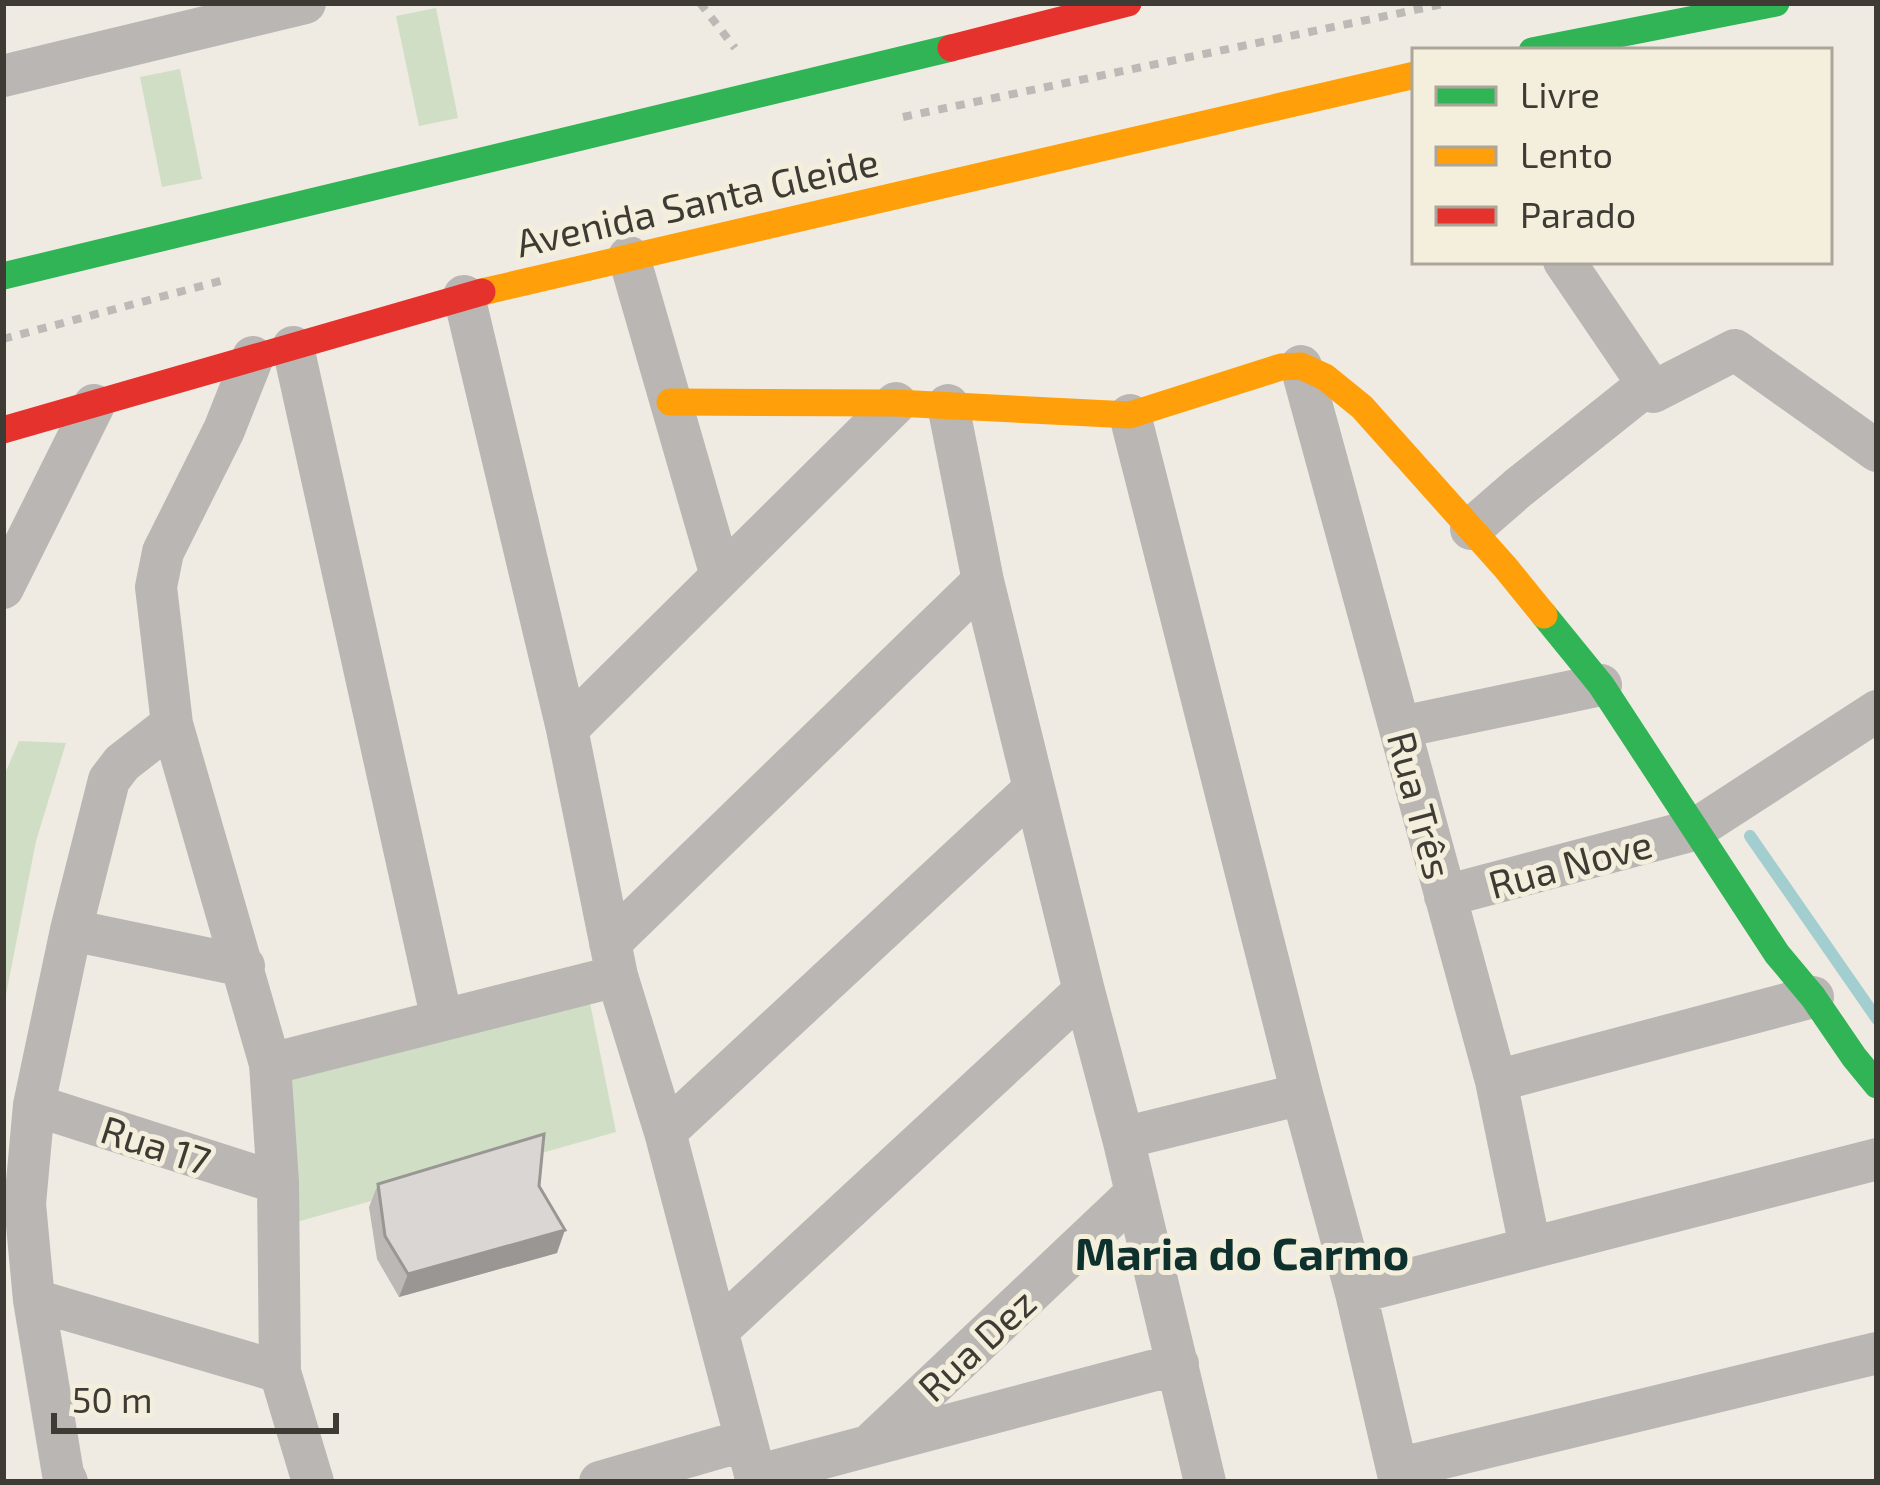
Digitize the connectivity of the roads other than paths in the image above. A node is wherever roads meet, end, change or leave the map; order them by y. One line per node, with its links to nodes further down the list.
1 (305, 3): 5 (street)
2 (1128, 3): 9 (main road)
3 (1776, 3): 4 (main road)
4 (1547, 48)
5 (3, 76)
6 (1412, 76): 7 (main road, Avenida Santa Gleide)
7 (629, 257): 10 (main road, Avenida Santa Gleide); 14 (street)
8 (1566, 264): 13 (street)
9 (3, 276)
10 (464, 296): 11 (main road, Avenida Santa Gleide); 29 (street)
11 (273, 352): 16 (main road, Avenida Santa Gleide); 27 (street); 38 (street)
12 (1301, 366): 18 (main road); 21 (main road); 28 (street, Rua Três)
13 (1647, 386): 20 (street); 21 (street)
14 (670, 402): 15 (main road); 22 (street)
15 (896, 403): 17 (main road); 22 (street)
16 (94, 405): 19 (main road, Avenida Santa Gleide); 24 (street)
17 (948, 405): 18 (main road); 23 (street)
18 (1130, 415): 42 (street)
19 (3, 430)
20 (1877, 451)
21 (1471, 529): 25 (main road)
22 (721, 577): 29 (street)
23 (983, 581): 30 (street); 34 (street)
24 (3, 588)
25 (1600, 685): 28 (street); 31 (main road)
26 (1877, 712): 31 (street, Rua Nove)
27 (172, 724): 33 (street); 35 (street)
28 (1401, 727): 32 (street, Rua Três)
29 (567, 729): 34 (street)
30 (1034, 789): 36 (street); 44 (street)
31 (1694, 830): 32 (street, Rua Nove); 37 (main road)
32 (1445, 896): 40 (street, Rua Três)
33 (71, 930): 35 (street); 43 (street)
34 (614, 960): 38 (street); 44 (street)
35 (244, 966): 39 (street)
36 (1084, 991): 45 (street); 52 (street)
37 (1813, 997): 40 (street); 41 (main road)
38 (442, 1019): 39 (street)
39 (270, 1064): 47 (street)
40 (1496, 1081): 49 (street, Rua Três)
41 (1877, 1085)
42 (1302, 1094): 45 (street); 50 (street)
43 (34, 1105): 47 (street, Rua 17); 51 (street)
44 (665, 1132): 52 (street)
45 (1124, 1138): 48 (street)
46 (1877, 1159): 49 (street)
47 (278, 1183): 55 (street)
48 (1135, 1194): 54 (street); 56 (street, Rua Dez)
49 (1530, 1247): 50 (street)
50 (1355, 1293): 58 (street)
51 (34, 1300): 55 (street); 59 (street)
52 (718, 1330): 57 (street)
53 (1877, 1353): 58 (street)
54 (1178, 1364): 56 (street); 62 (street)
55 (280, 1372): 60 (street)
56 (870, 1444): 57 (street)
57 (753, 1466): 61 (street)
58 (1399, 1475)
59 (67, 1482)
60 (313, 1482)
61 (600, 1482)
62 (1205, 1482)

